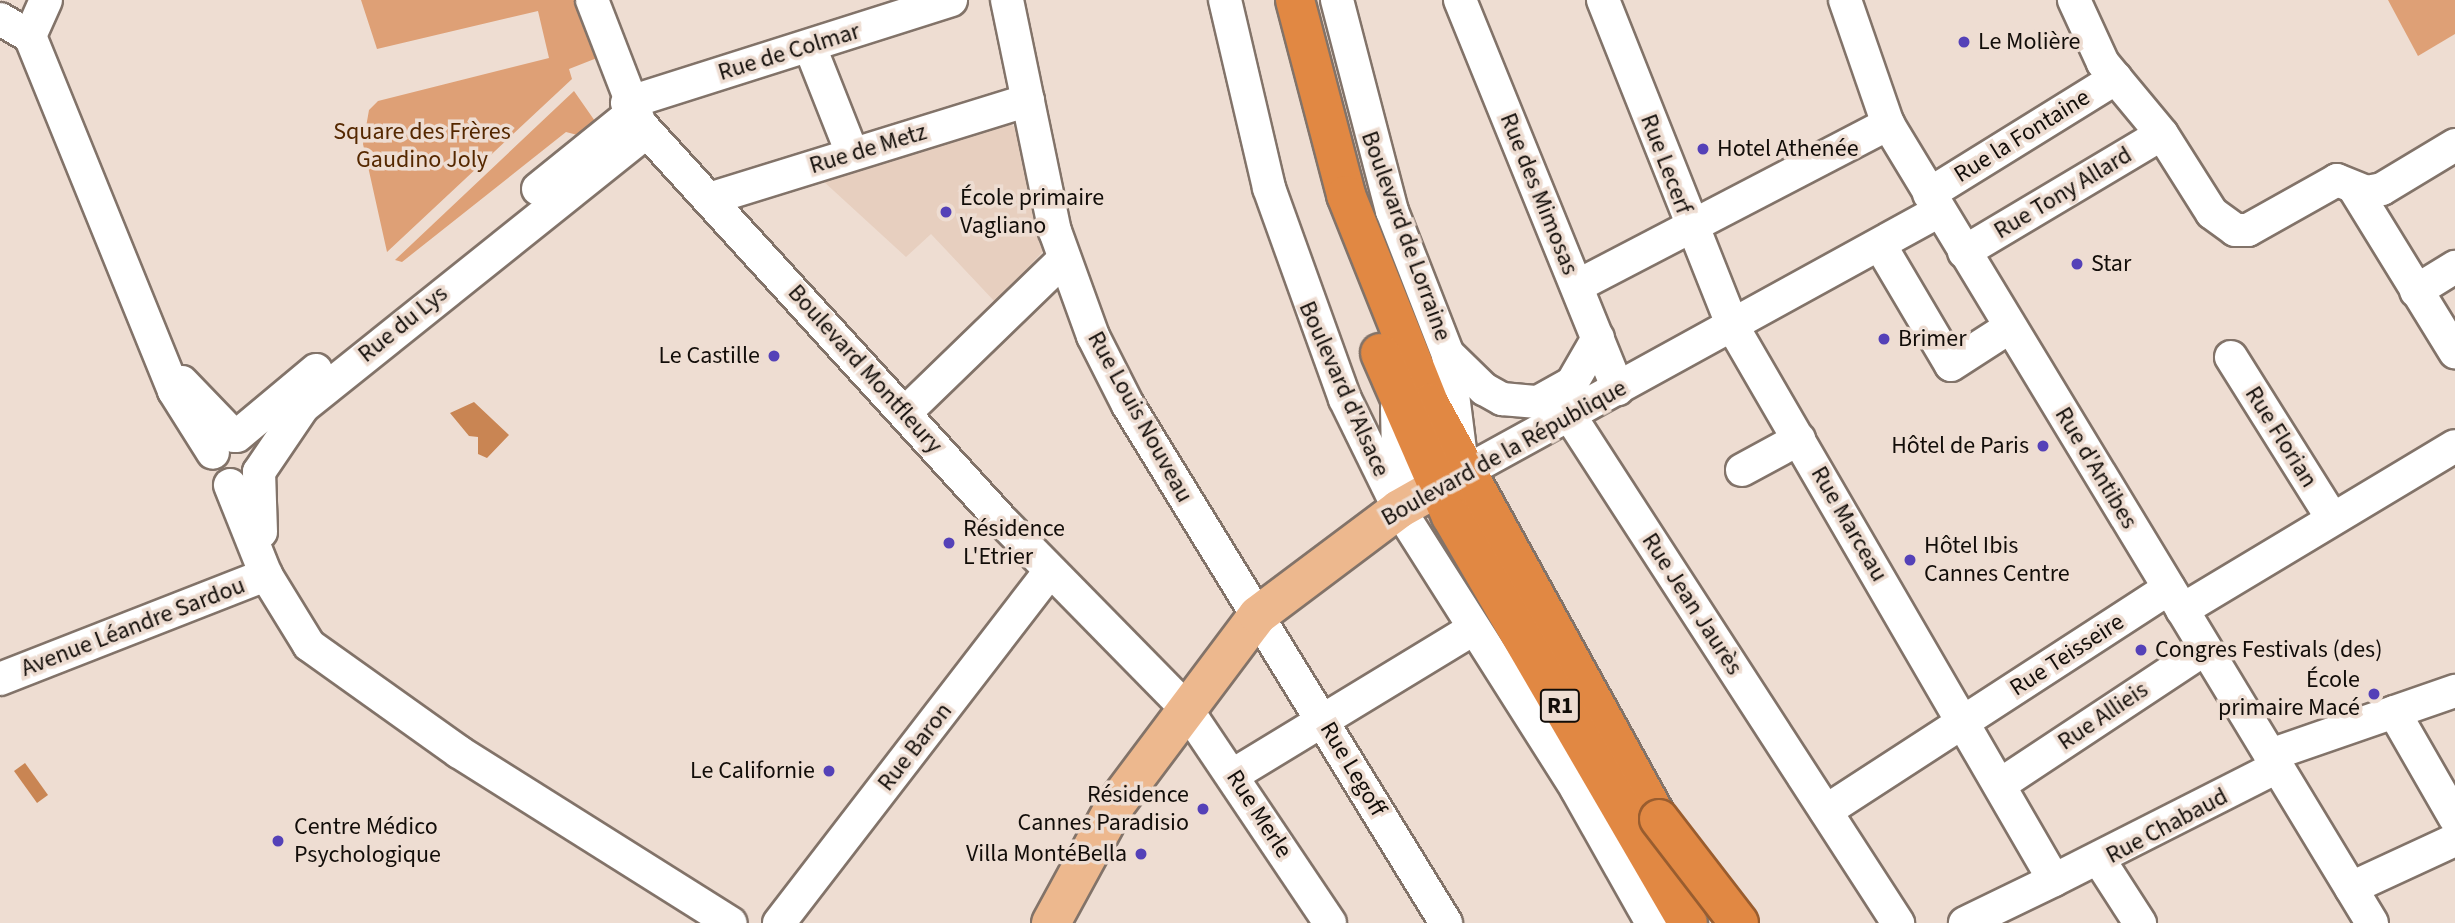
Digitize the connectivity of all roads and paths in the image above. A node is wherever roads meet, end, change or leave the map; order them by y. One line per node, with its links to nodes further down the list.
1 (46, 0): 14 (street)
2 (592, 0): 18 (street, Boulevard Montfleury)
3 (951, 0): 15 (street, Rue de Colmar)
4 (1007, 0): 17 (street, Rue Louis Nouveau)
5 (1225, 0): 51 (street, Boulevard d'Alsace)
6 (1273, 0): 41 (highway)
7 (1295, 0): 49 (highway, R1)
8 (1460, 0): 32 (street, Rue des Mimosas)
9 (1603, 0): 27 (street, Rue Lecerf)
10 (1845, 0): 19 (street, Rue d'Antibes)
11 (2074, 0): 16 (street)
12 (1345, 2): 38 (street, Boulevard de Lorraine)
13 (0, 19): 14 (street)
14 (30, 36): 45 (street)
15 (810, 47): 18 (street, Rue de Colmar); 22 (street)
16 (2116, 78): 20 (street); 26 (street, Rue la Fontaine)
17 (1028, 100): 22 (street, Rue de Metz); 30 (street, Rue Louis Nouveau)
18 (635, 116): 23 (street, Rue du Lys); 25 (street, Boulevard Montfleury)
19 (1888, 124): 26 (street, Rue d'Antibes); 27 (street)
20 (2162, 134): 24 (street); 29 (street, Rue Tony Allard)
21 (2455, 145): 24 (street)
22 (852, 153): 25 (street, Rue de Metz)
23 (559, 186): 45 (street, Rue du Lys); 48 (street, Rue du Lys)
24 (2354, 188): 33 (street)
25 (709, 199): 43 (street, Boulevard Montfleury)
26 (1934, 202): 28 (street, Boulevard de la République); 29 (street, Rue d'Antibes)
27 (1690, 227): 32 (street); 34 (street, Rue Lecerf)
28 (1880, 245): 34 (street, Boulevard de la République); 35 (street)
29 (1965, 252): 35 (street, Rue d'Antibes)
30 (1063, 260): 43 (street); 56 (street, Rue Louis Nouveau)
31 (2455, 267): 33 (street)
32 (1577, 286): 36 (street, Rue des Mimosas)
33 (2416, 291): 37 (street)
34 (1733, 327): 40 (street, Boulevard de la République); 44 (street, Rue Marceau)
35 (2010, 327): 55 (street, Rue d'Antibes)
36 (1598, 338): 40 (street, Rue des Mimosas); 42 (street)
37 (2455, 352)
38 (1448, 355): 42 (street); 49 (street, Boulevard de Lorraine)
39 (2231, 357): 52 (street, Rue Florian)
40 (1618, 388): 42 (street, Boulevard de la République)
41 (1396, 393): 49 (highway); 51 (street)
42 (1564, 405): 49 (street, Boulevard de la République); 68 (street, Rue Jean Jaurès)
43 (905, 413): 53 (street, Boulevard Montfleury)
44 (1799, 439): 47 (street); 64 (street, Rue Marceau)
45 (228, 442): 48 (street); 50 (street)
46 (2455, 446): 52 (street, Rue Teisseire)
47 (1742, 470)
48 (258, 472): 50 (street); 54 (street)
49 (1449, 480): 51 (main road, Boulevard de la République); 70 (highway, R1); 81 (highway, R1)
50 (230, 485): 54 (street)
51 (1399, 509): 56 (main road, Boulevard de la République); 57 (street, Boulevard d'Alsace)
52 (2332, 518): 55 (street, Rue Teisseire)
53 (1050, 571): 61 (street, Boulevard Montfleury); 76 (street, Rue Baron)
54 (266, 575): 59 (street, Avenue Léandre Sardou); 75 (street)
55 (2175, 599): 58 (street, Rue d'Antibes); 64 (street, Rue Teisseire)
56 (1258, 615): 61 (main road, Boulevard de la République); 63 (street, Rue Legoff)
57 (1473, 629): 63 (street); 80 (street, Boulevard d'Alsace)
58 (2205, 649): 65 (street, Rue d'Antibes); 67 (street, Rue Allieis)
59 (0, 679)
60 (2455, 691): 62 (street, Rue Chabaud)
61 (1185, 707): 66 (street, Rue Merle); 77 (main road, Boulevard de la République)
62 (2393, 712): 65 (street, Rue Chabaud); 69 (street)
63 (1322, 719): 66 (street); 79 (street, Rue Legoff)
64 (1964, 721): 67 (street, Rue Marceau); 68 (street, Rue Teisseire)
65 (2274, 761): 72 (street, Rue Chabaud); 74 (street, Rue d'Antibes)
66 (1233, 775): 78 (street, Rue Merle)
67 (2001, 784): 73 (street, Rue Marceau)
68 (1826, 811): 84 (street, Rue Jean Jaurès)
69 (2455, 818)
70 (1659, 819): 82 (highway, R1); 83 (highway, bridge)
71 (2455, 840): 74 (street)
72 (2100, 861): 73 (street, Rue Chabaud); 86 (street)
73 (2054, 880): 85 (street, Rue Chabaud)
74 (2351, 888): 87 (street, Rue d'Antibes)
75 (731, 923)
76 (779, 923)
77 (1051, 923)
78 (1330, 923)
79 (1446, 923)
80 (1652, 923)
81 (1688, 923)
82 (1716, 923)
83 (1739, 923)
84 (1898, 923)
85 (1965, 923)
86 (2140, 923)
87 (2372, 923)

